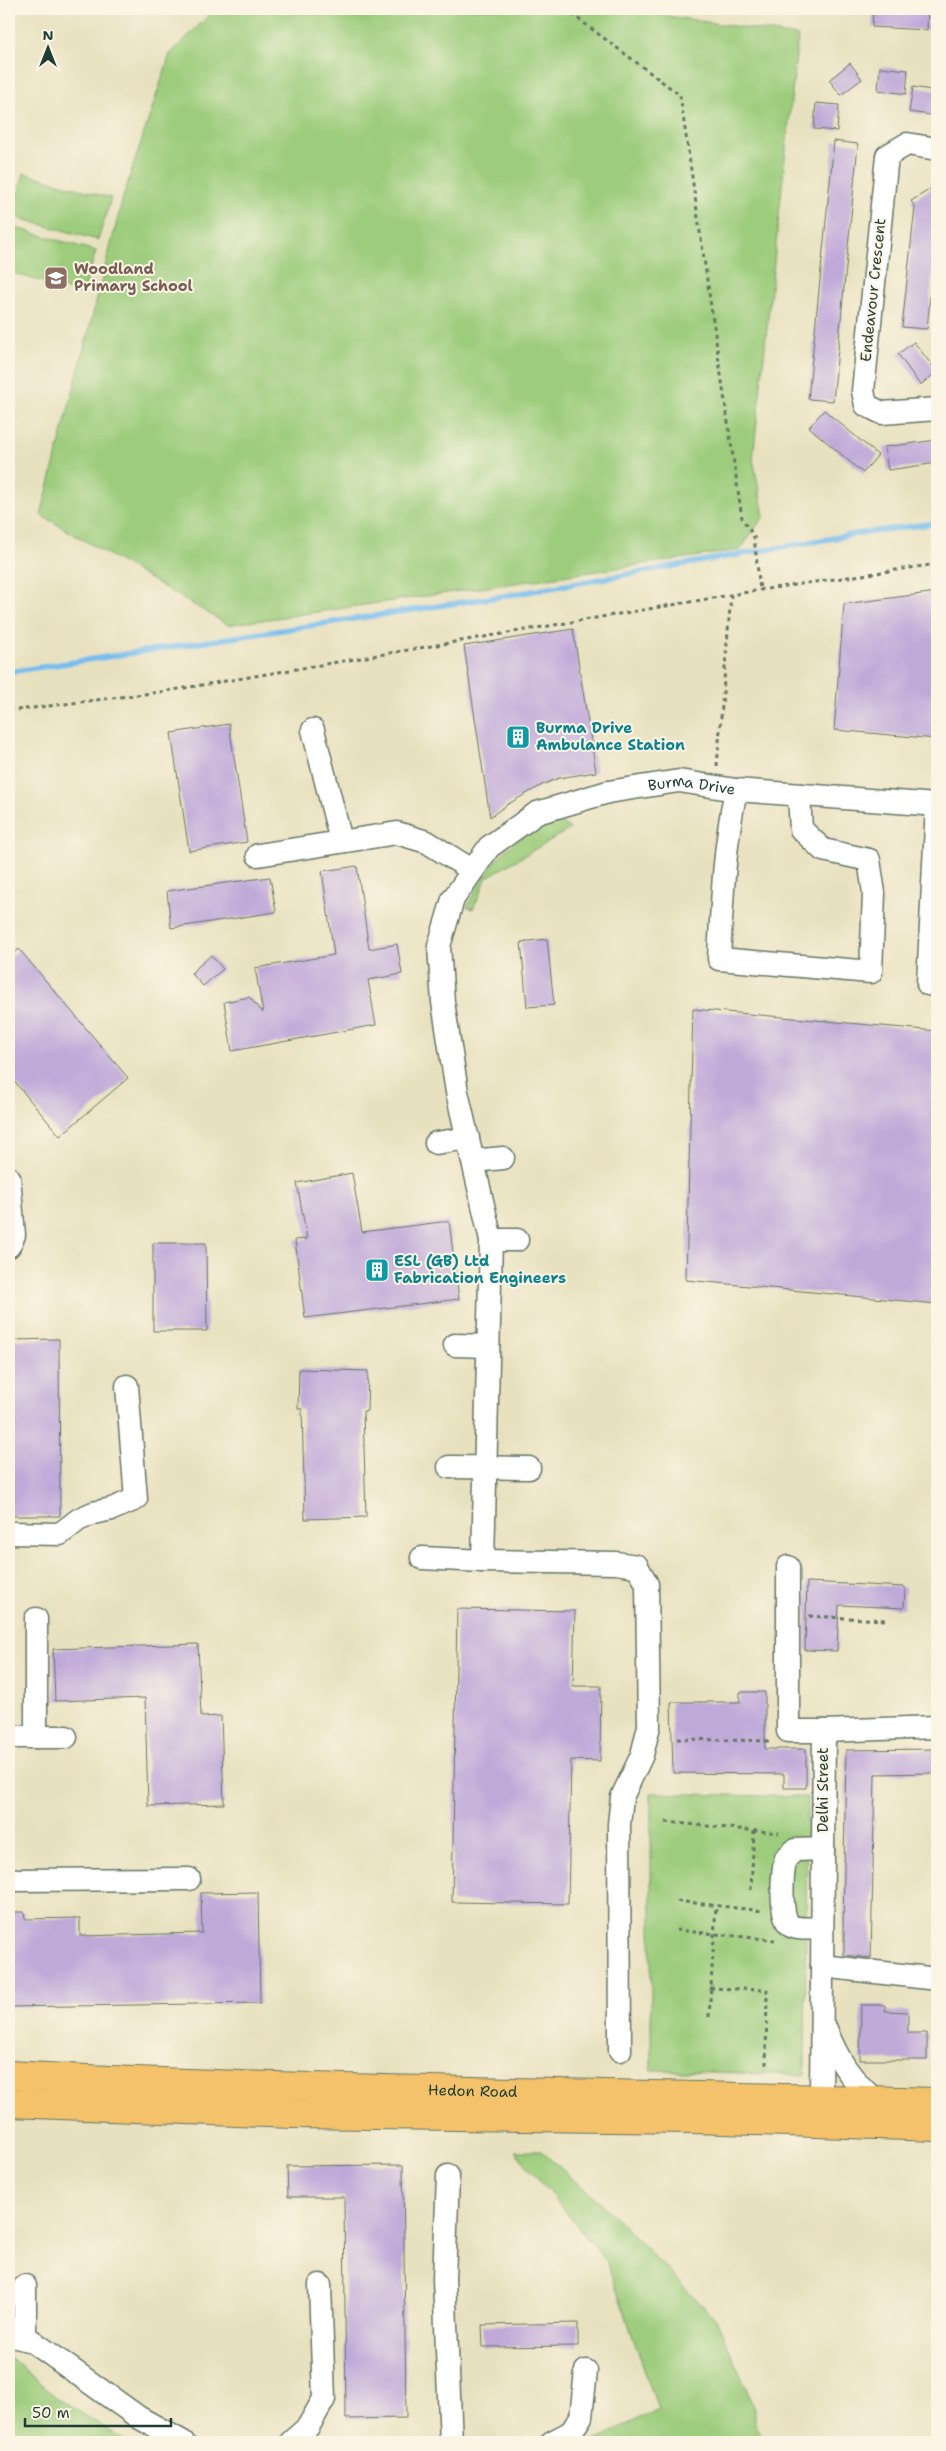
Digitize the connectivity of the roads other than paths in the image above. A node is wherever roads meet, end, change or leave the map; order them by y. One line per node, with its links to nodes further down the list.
1 (937, 149): 2 (street, Endeavour Crescent)
2 (937, 409)
3 (313, 730): 7 (street)
4 (726, 788): 5 (street, Burma Drive); 5 (street); 9 (street, Burma Drive)
5 (799, 795): 6 (street, Burma Drive)
6 (937, 805): 10 (street)
7 (340, 842): 8 (street); 9 (street)
8 (258, 855)
9 (472, 870): 11 (street, Burma Drive)
10 (937, 985)
11 (468, 1138): 12 (street); 14 (street, Burma Drive)
12 (436, 1143)
13 (503, 1158): 14 (street)
14 (473, 1161): 16 (street, Burma Drive)
15 (9, 1178): 18 (street)
16 (491, 1240): 17 (street); 20 (street, Burma Drive)
17 (517, 1240)
18 (9, 1246)
19 (455, 1345): 20 (street)
20 (488, 1346): 23 (street, Burma Drive)
21 (128, 1386): 25 (street)
22 (449, 1467): 23 (street)
23 (485, 1467): 24 (street); 27 (street, Burma Drive)
24 (529, 1468)
25 (9, 1533)
26 (422, 1558): 27 (street)
27 (483, 1561): 42 (street)
28 (788, 1567): 31 (street, Delhi Street)
29 (36, 1619): 33 (street)
30 (937, 1727): 31 (street)
31 (824, 1731): 35 (street, Delhi Street)
32 (9, 1737): 33 (street)
33 (36, 1737): 34 (street)
34 (66, 1737)
35 (823, 1849): 38 (street, Delhi Street); 38 (street)
36 (189, 1878): 37 (street)
37 (9, 1880)
38 (822, 1928): 39 (street, Delhi Street)
39 (822, 1966): 40 (street); 41 (street, Delhi Street)
40 (937, 1979)
41 (822, 2018): 44 (street, Delhi Street); 45 (street, Delhi Street)
42 (620, 2050)
43 (9, 2075): 44 (highway, Hedon Road)
44 (821, 2098): 45 (highway, Hedon Road)
45 (875, 2100): 46 (highway, Hedon Road)
46 (937, 2102)
47 (9, 2103): 48 (highway, Hedon Road)
48 (937, 2127)
49 (448, 2176): 56 (street)
50 (320, 2285): 55 (street)
51 (25, 2286): 52 (street)
52 (17, 2337): 54 (street)
53 (586, 2371): 57 (street)
54 (183, 2442)
55 (292, 2442)
56 (451, 2442)
57 (552, 2442)

